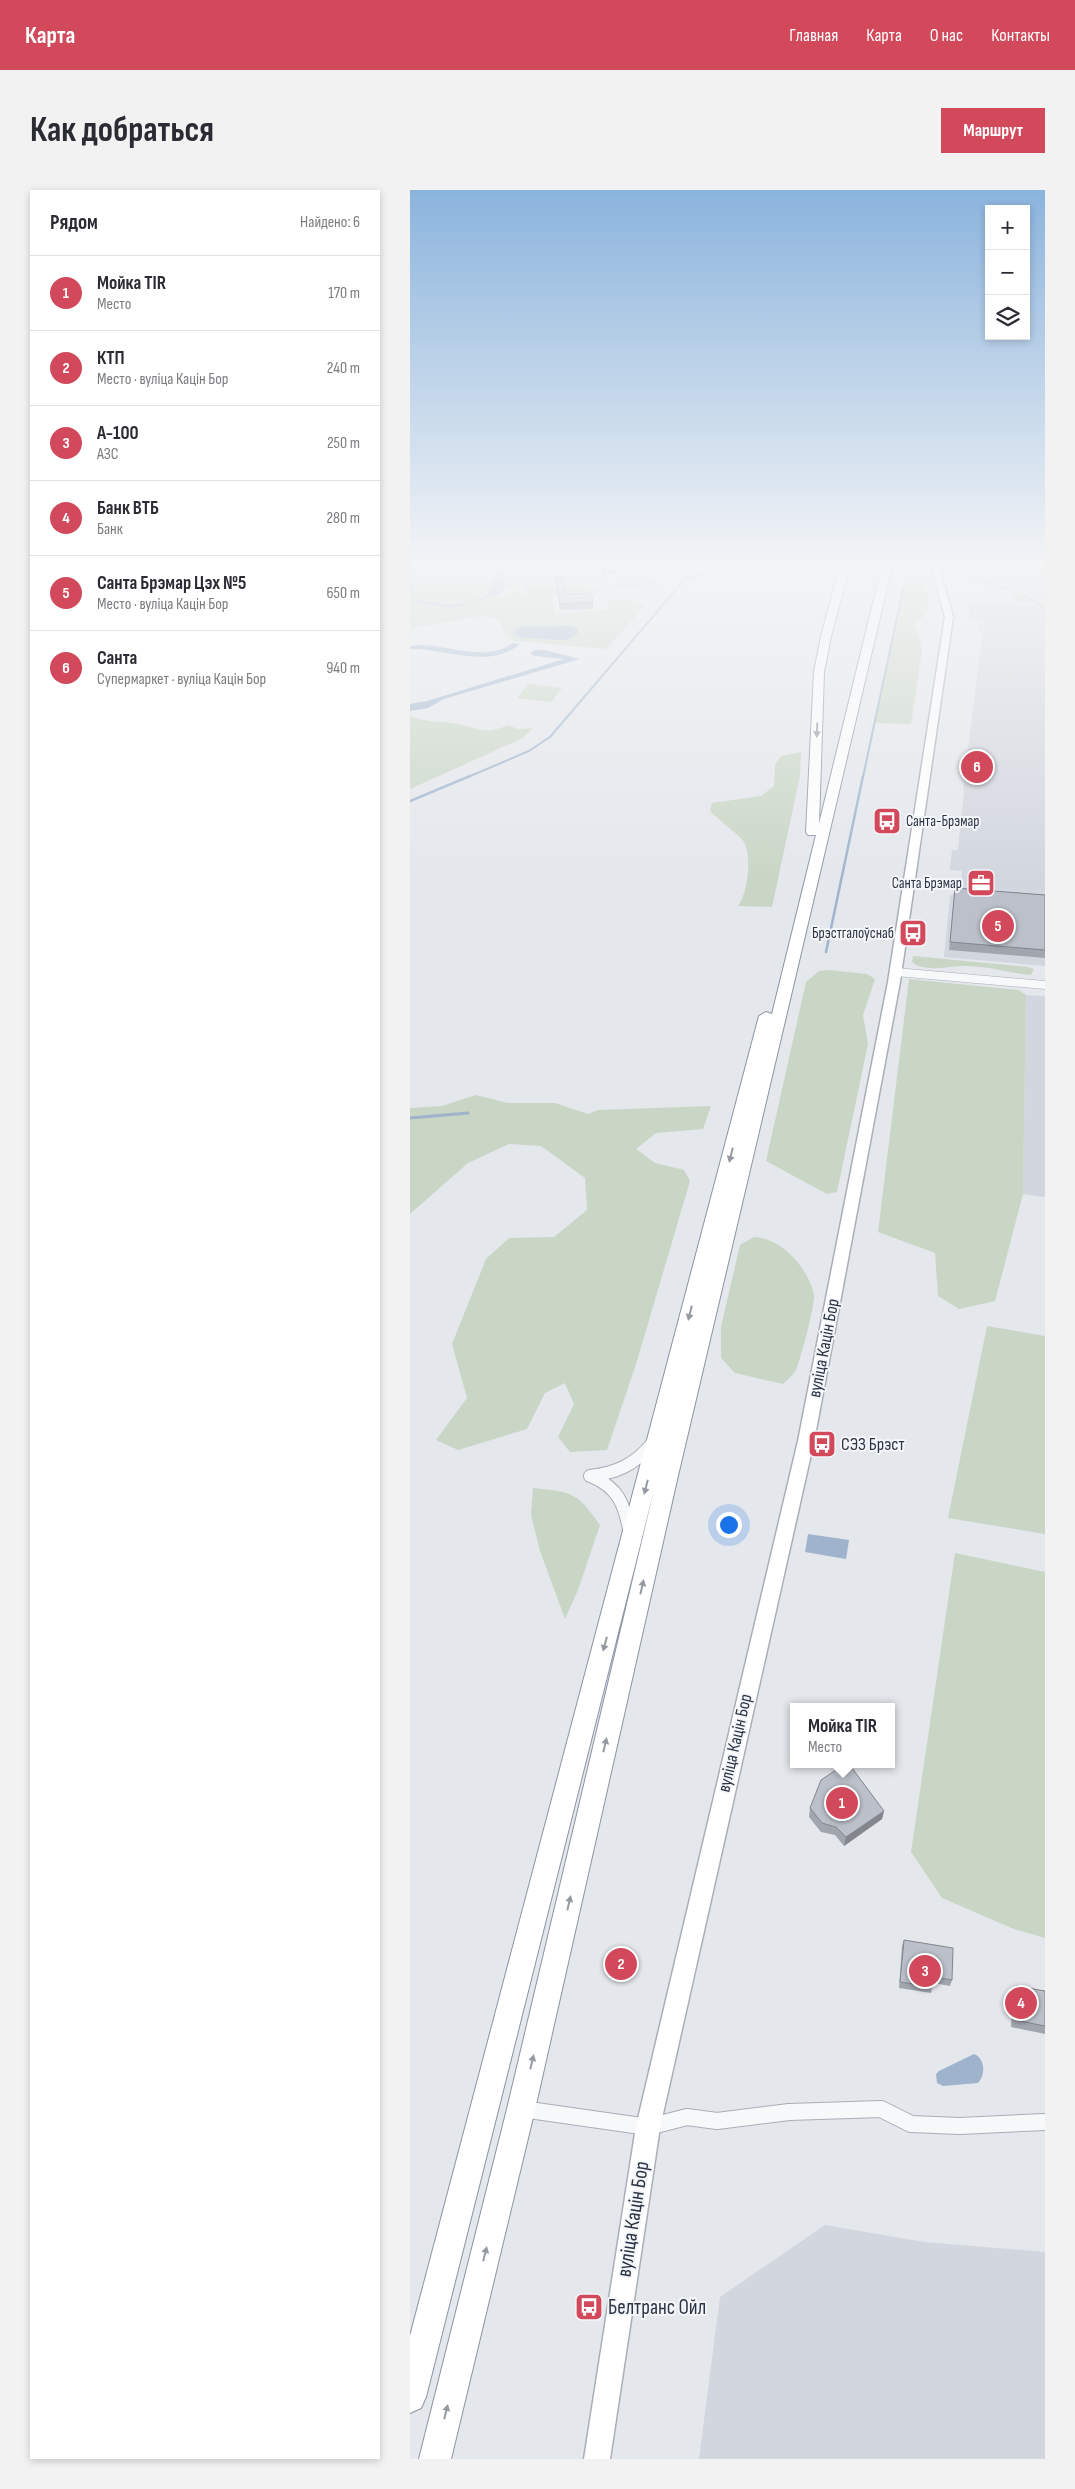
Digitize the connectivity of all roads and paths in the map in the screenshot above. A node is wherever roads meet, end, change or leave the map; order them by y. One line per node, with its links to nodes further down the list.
1 (820, 668): 5 (highway, one-way to 5)
2 (856, 668): 5 (highway)
3 (859, 668): 10 (highway, one-way to 3)
4 (941, 668): 6 (main road, вуліца Кацін Бор)
5 (812, 832): 8 (highway, one-way to 8)
6 (896, 972): 7 (street); 12 (main road, вуліца Кацін Бор)
7 (1045, 985)
8 (659, 1434): 9 (highway, one-way to 9); 9 (street)
9 (632, 1540): 13 (highway, one-way to 13)
10 (521, 2109): 12 (street); 14 (highway, one-way to 10)
11 (1045, 2122): 12 (street)
12 (648, 2127): 15 (main road, вуліца Кацін Бор)
13 (410, 2397)
14 (435, 2459)
15 (597, 2459)

